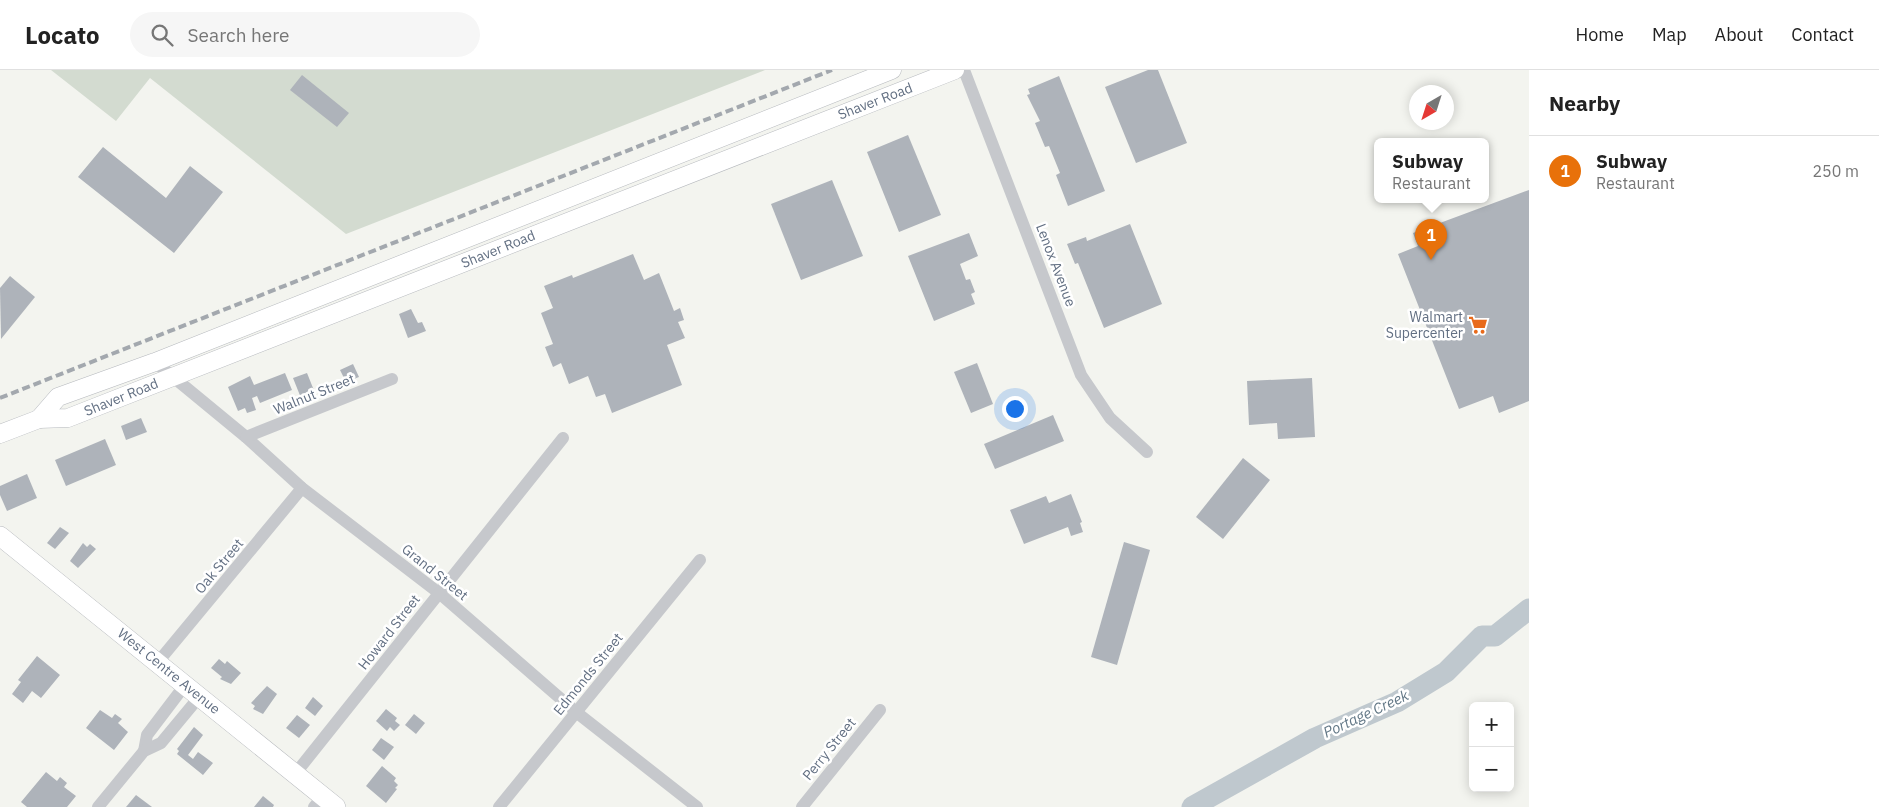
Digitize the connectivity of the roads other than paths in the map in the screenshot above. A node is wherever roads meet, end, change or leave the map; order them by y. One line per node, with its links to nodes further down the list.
1 (892, 70): 4 (main road, Shaver Road)
2 (955, 70): 5 (main road, Shaver Road)
3 (964, 70): 11 (street, Lenox Avenue)
4 (154, 362): 5 (street, Grand Street); 7 (main road, Shaver Road)
5 (171, 376): 7 (main road, Shaver Road); 9 (street, Grand Street)
6 (392, 379): 9 (street, Walnut Street)
7 (39, 419): 8 (main road, Shaver Road)
8 (0, 434)
9 (246, 437): 12 (street, Grand Street)
10 (563, 438): 15 (street, Howard Street)
11 (1147, 452)
12 (302, 488): 15 (street, Grand Street); 16 (street, Oak Street)
13 (0, 536): 16 (main road, West Centre Avenue)
14 (700, 560): 20 (street, Edmonds Street)
15 (439, 593): 20 (street, Grand Street); 22 (street, Howard Street)
16 (158, 662): 17 (main road, West Centre Avenue)
17 (185, 685): 18 (main road, West Centre Avenue); 21 (street)
18 (200, 696): 21 (street); 22 (main road, West Centre Avenue)
19 (880, 710): 27 (street, Perry Street)
20 (576, 712): 25 (street, Edmonds Street); 26 (street, Grand Street)
21 (144, 751): 24 (street)
22 (295, 774): 23 (main road, West Centre Avenue)
23 (324, 803)
24 (98, 807)
25 (499, 807)
26 (696, 807)
27 (802, 807)

